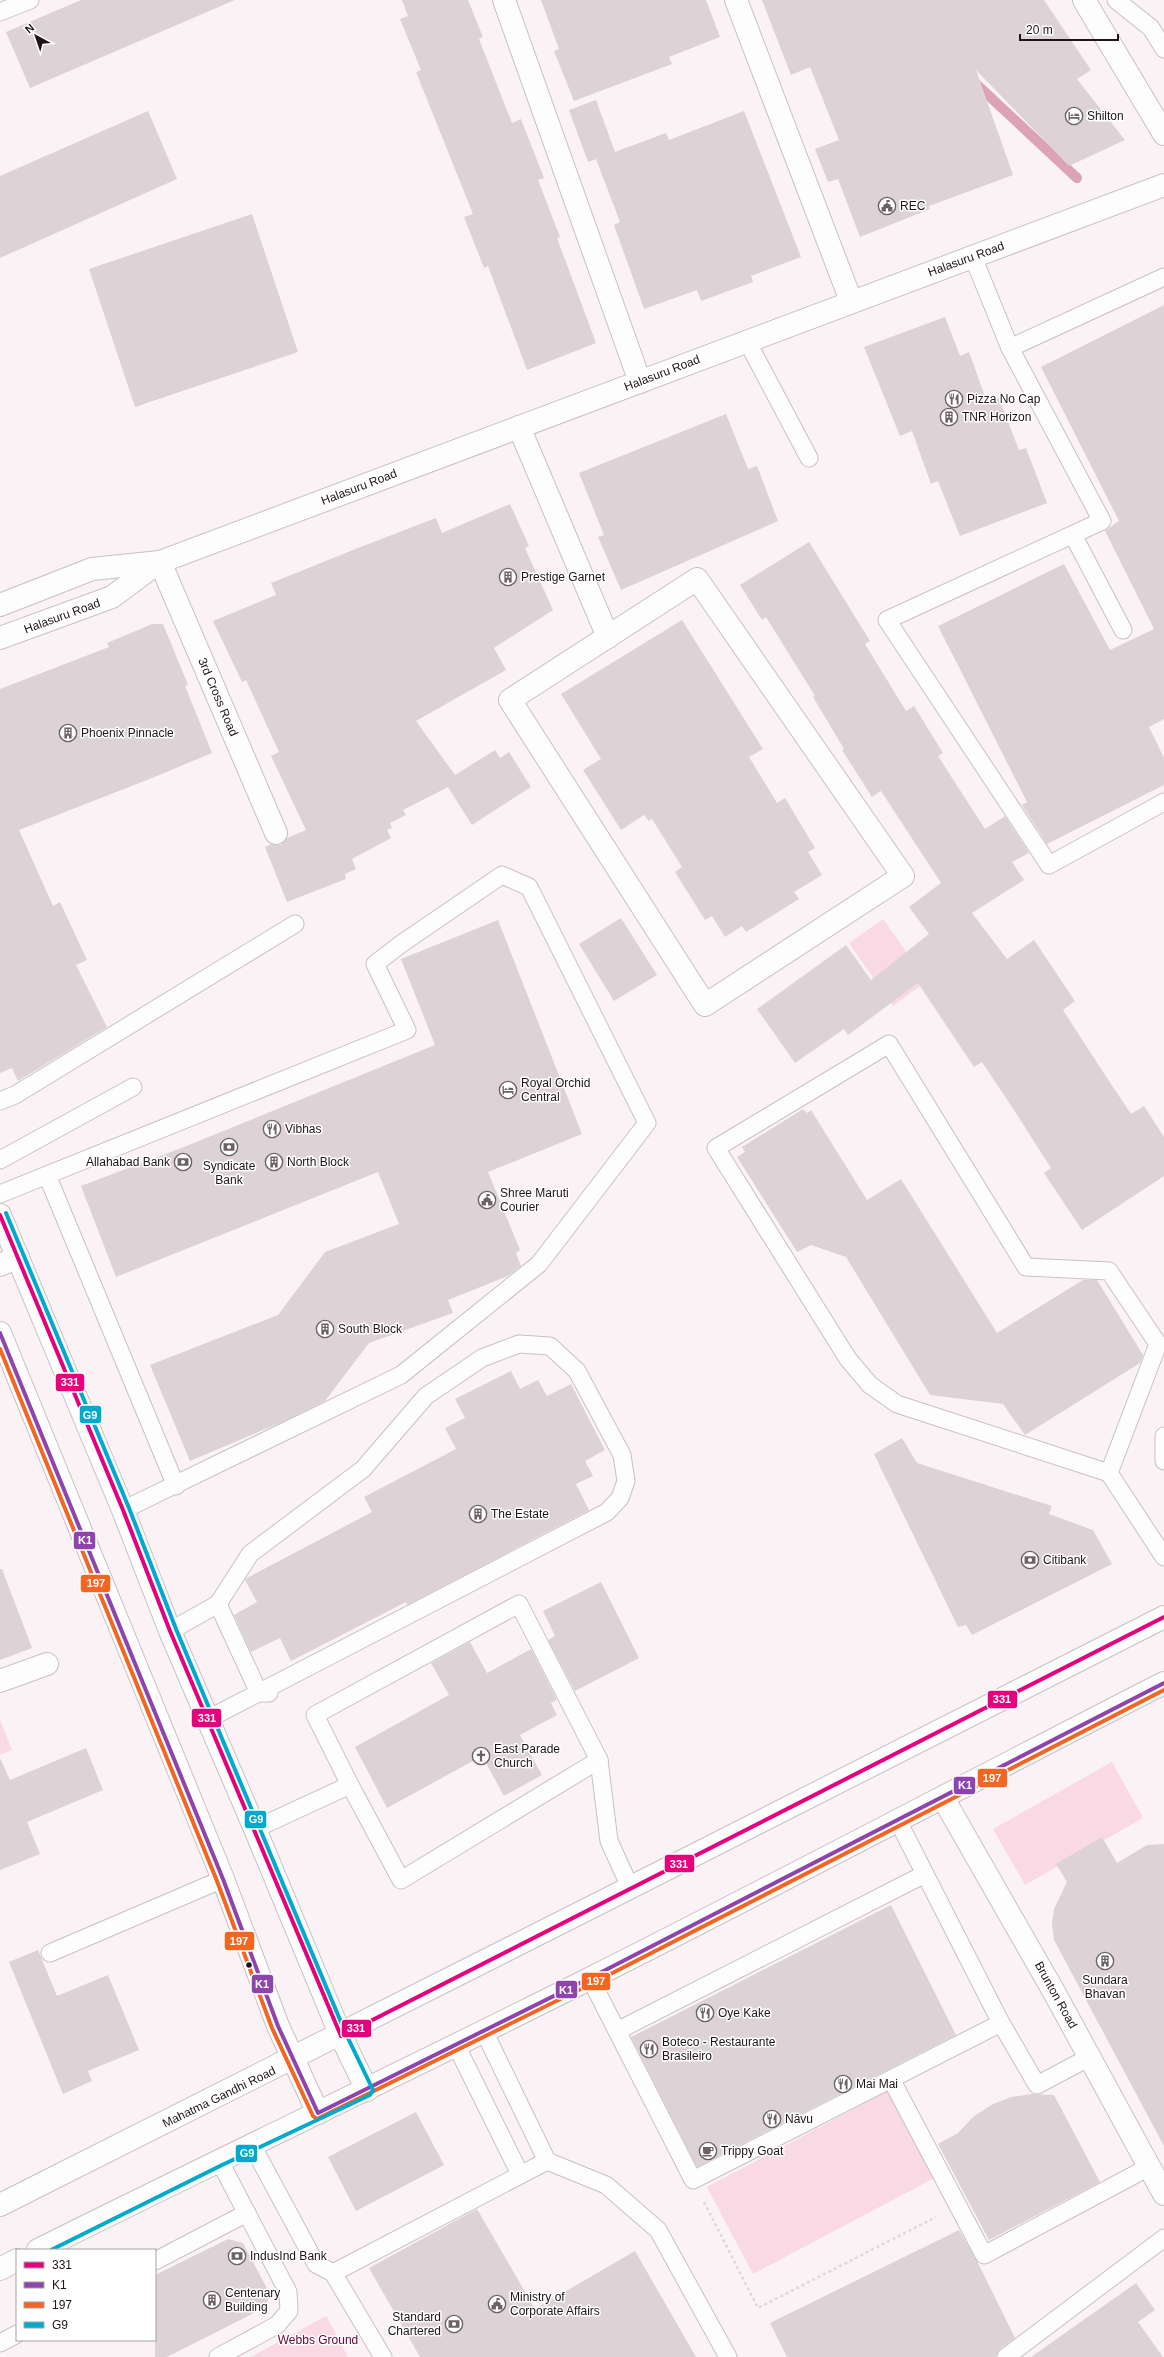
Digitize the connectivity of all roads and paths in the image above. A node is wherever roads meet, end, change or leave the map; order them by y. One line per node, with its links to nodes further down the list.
1 (30, 0): 6 (lane)
2 (504, 0): 15 (street)
3 (736, 0): 12 (street)
4 (1115, 0): 5 (lane); 7 (lane)
5 (1089, 9): 8 (street)
6 (0, 12)
7 (1164, 49)
8 (1164, 134)
9 (1164, 185): 10 (street, Halasuru Road)
10 (973, 257): 12 (street, Halasuru Road); 14 (lane)
11 (1164, 277): 14 (lane)
12 (851, 301): 13 (street, Halasuru Road)
13 (747, 341): 15 (street, Halasuru Road); 17 (lane)
14 (1010, 348): 18 (lane)
15 (640, 382): 16 (street, Halasuru Road)
16 (519, 427): 19 (street, Halasuru Road); 22 (street)
17 (809, 458)
18 (1073, 535): 21 (lane); 24 (lane)
19 (160, 562): 20 (street, Halasuru Road); 23 (street, Halasuru Road); 25 (street, 3rd Cross Road)
20 (0, 605)
21 (1123, 630)
22 (608, 637): 22 (street)
23 (0, 638)
24 (1164, 802)
25 (276, 833)
26 (295, 924): 28 (lane)
27 (133, 1087): 29 (lane)
28 (0, 1101)
29 (0, 1160)
30 (47, 1175): 31 (lane); 38 (lane); 38 (lane)
31 (0, 1194)
32 (0, 1215): 33 (street)
33 (9, 1261): 39 (street)
34 (0, 1333): 56 (street)
35 (1164, 1436): 36 (lane)
36 (1164, 1460)
37 (1109, 1473): 37 (lane); 40 (lane)
38 (176, 1486): 39 (lane)
39 (123, 1510): 43 (street)
40 (1164, 1557)
41 (218, 1604): 43 (lane); 48 (lane); 48 (lane)
42 (1164, 1617): 57 (street, Mahatma Gandhi Road)
43 (170, 1631): 49 (street)
44 (47, 1664): 46 (street)
45 (329, 1669): 48 (lane)
46 (0, 1681)
47 (1164, 1683): 52 (street)
48 (259, 1693): 49 (lane)
49 (208, 1719): 54 (street)
50 (599, 1760): 51 (lane); 51 (lane); 57 (lane)
51 (350, 1785): 54 (lane)
52 (943, 1798): 53 (street); 65 (street, Brunton Road)
53 (898, 1821): 55 (lane); 59 (street)
54 (255, 1829): 63 (street)
55 (925, 1874): 60 (lane); 62 (lane)
56 (223, 1879): 58 (lane); 66 (street)
57 (630, 1887): 63 (street, Mahatma Gandhi Road)
58 (50, 1953)
59 (590, 1978): 61 (street); 62 (lane)
60 (1001, 2023): 65 (lane); 67 (lane)
61 (484, 2031): 64 (street); 72 (lane)
62 (617, 2031): 75 (lane)
63 (341, 2036): 66 (street, Mahatma Gandhi Road); 68 (street)
64 (456, 2045): 68 (street); 74 (lane)
65 (1090, 2057): 73 (street, Brunton Road)
66 (293, 2060): 69 (street); 77 (street, Mahatma Gandhi Road)
67 (891, 2079): 75 (lane); 78 (lane)
68 (367, 2090): 69 (street)
69 (318, 2113): 70 (street)
70 (252, 2145): 71 (street); 85 (lane)
71 (219, 2160): 79 (lane); 81 (street)
72 (547, 2161): 74 (lane); 90 (lane)
73 (1149, 2167): 76 (street, Brunton Road); 78 (lane)
74 (520, 2174): 85 (lane)
75 (693, 2180): 78 (path)
76 (1164, 2194)
77 (0, 2205)
78 (958, 2206)
79 (247, 2213): 82 (lane); 88 (lane)
80 (1164, 2238): 91 (lane)
81 (40, 2249)
82 (156, 2260)
83 (16, 2261): 84 (street)
84 (0, 2269)
85 (334, 2273): 89 (lane)
86 (16, 2335): 87 (lane)
87 (0, 2344)
88 (218, 2357)
89 (383, 2357)
90 (728, 2357)
91 (1006, 2357)

